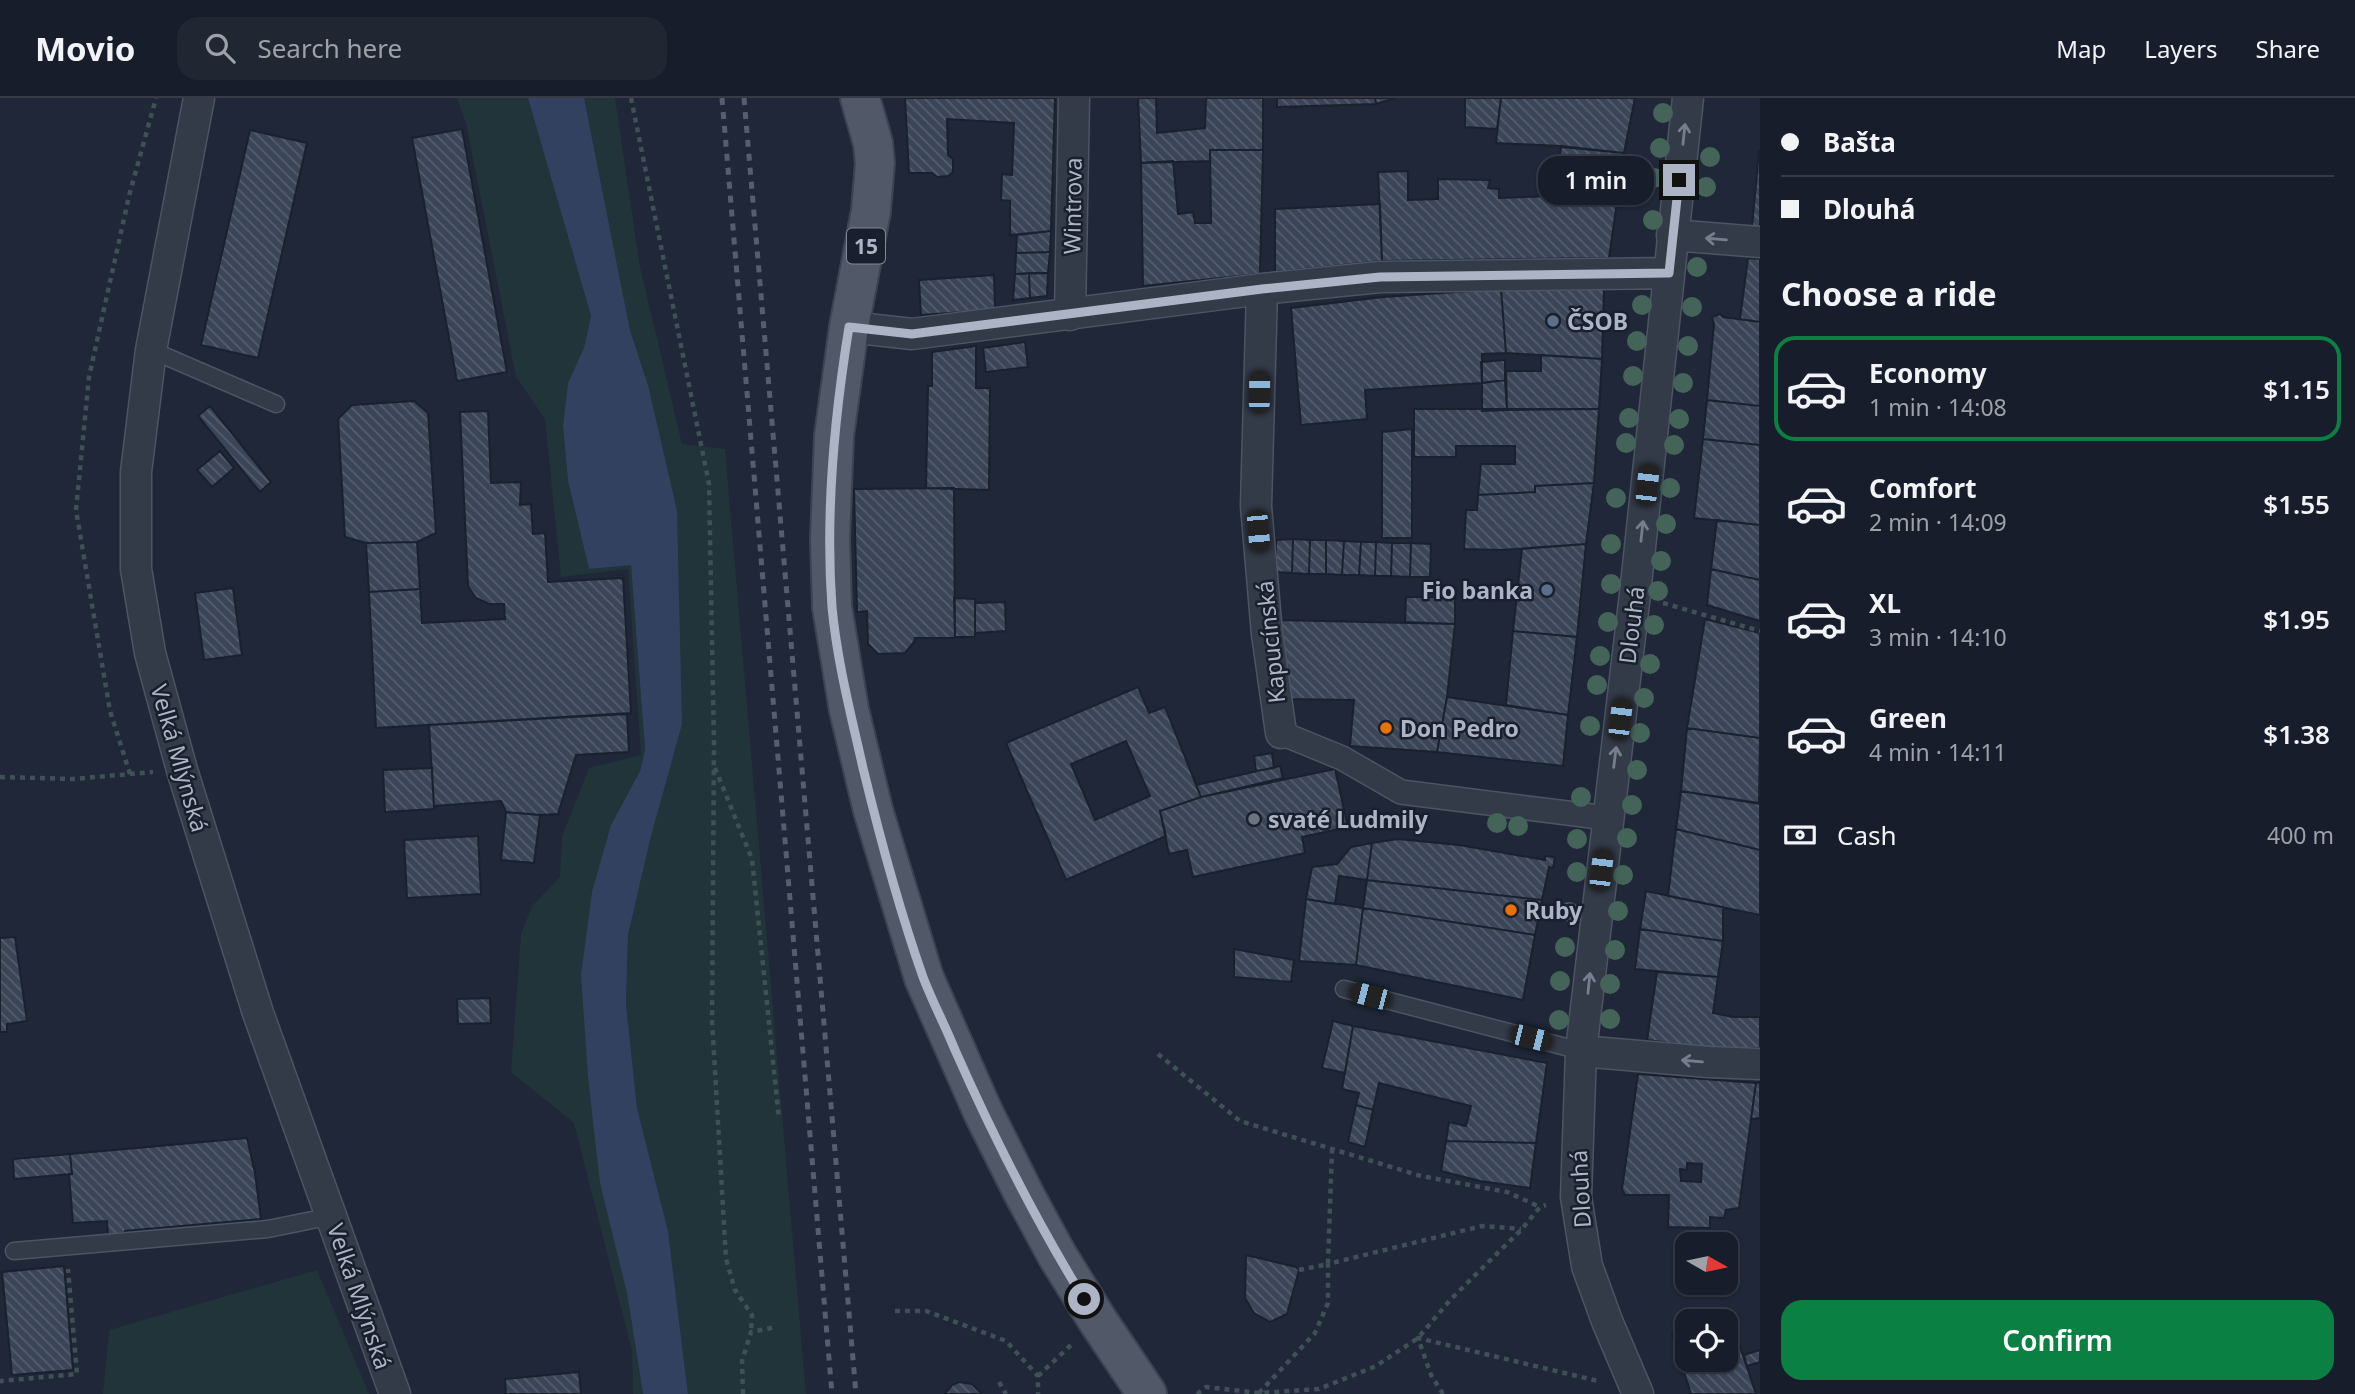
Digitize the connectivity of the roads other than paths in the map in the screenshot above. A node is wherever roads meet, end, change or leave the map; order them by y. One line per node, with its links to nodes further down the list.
1 (199, 98): 11 (street, Velká Mlýnská)
2 (860, 98): 10 (main road, 15)
3 (1074, 98): 9 (street, Wintrova)
4 (1688, 98): 5 (street, Dlouhá, one-way to 4)
5 (1672, 235): 6 (street, one-way to 5); 7 (street, Dlouhá)
6 (1760, 242)
7 (1669, 273): 8 (street); 14 (street, Dlouhá, one-way to 7)
8 (1262, 289): 9 (street); 13 (street, Kapucínská)
9 (1070, 315): 10 (street)
10 (849, 327): 21 (main road, 15)
11 (150, 350): 12 (lane); 18 (street, Velká Mlýnská)
12 (276, 404)
13 (1281, 733): 14 (street, Kapucínská)
14 (1607, 818): 16 (street, Dlouhá, one-way to 14)
15 (1344, 989): 16 (lane)
16 (1581, 1051): 17 (street, one-way to 16); 22 (street, Dlouhá)
17 (1760, 1064)
18 (332, 1216): 19 (lane); 20 (street, Velká Mlýnská)
19 (14, 1251)
20 (394, 1394)
21 (1147, 1394)
22 (1638, 1394)

